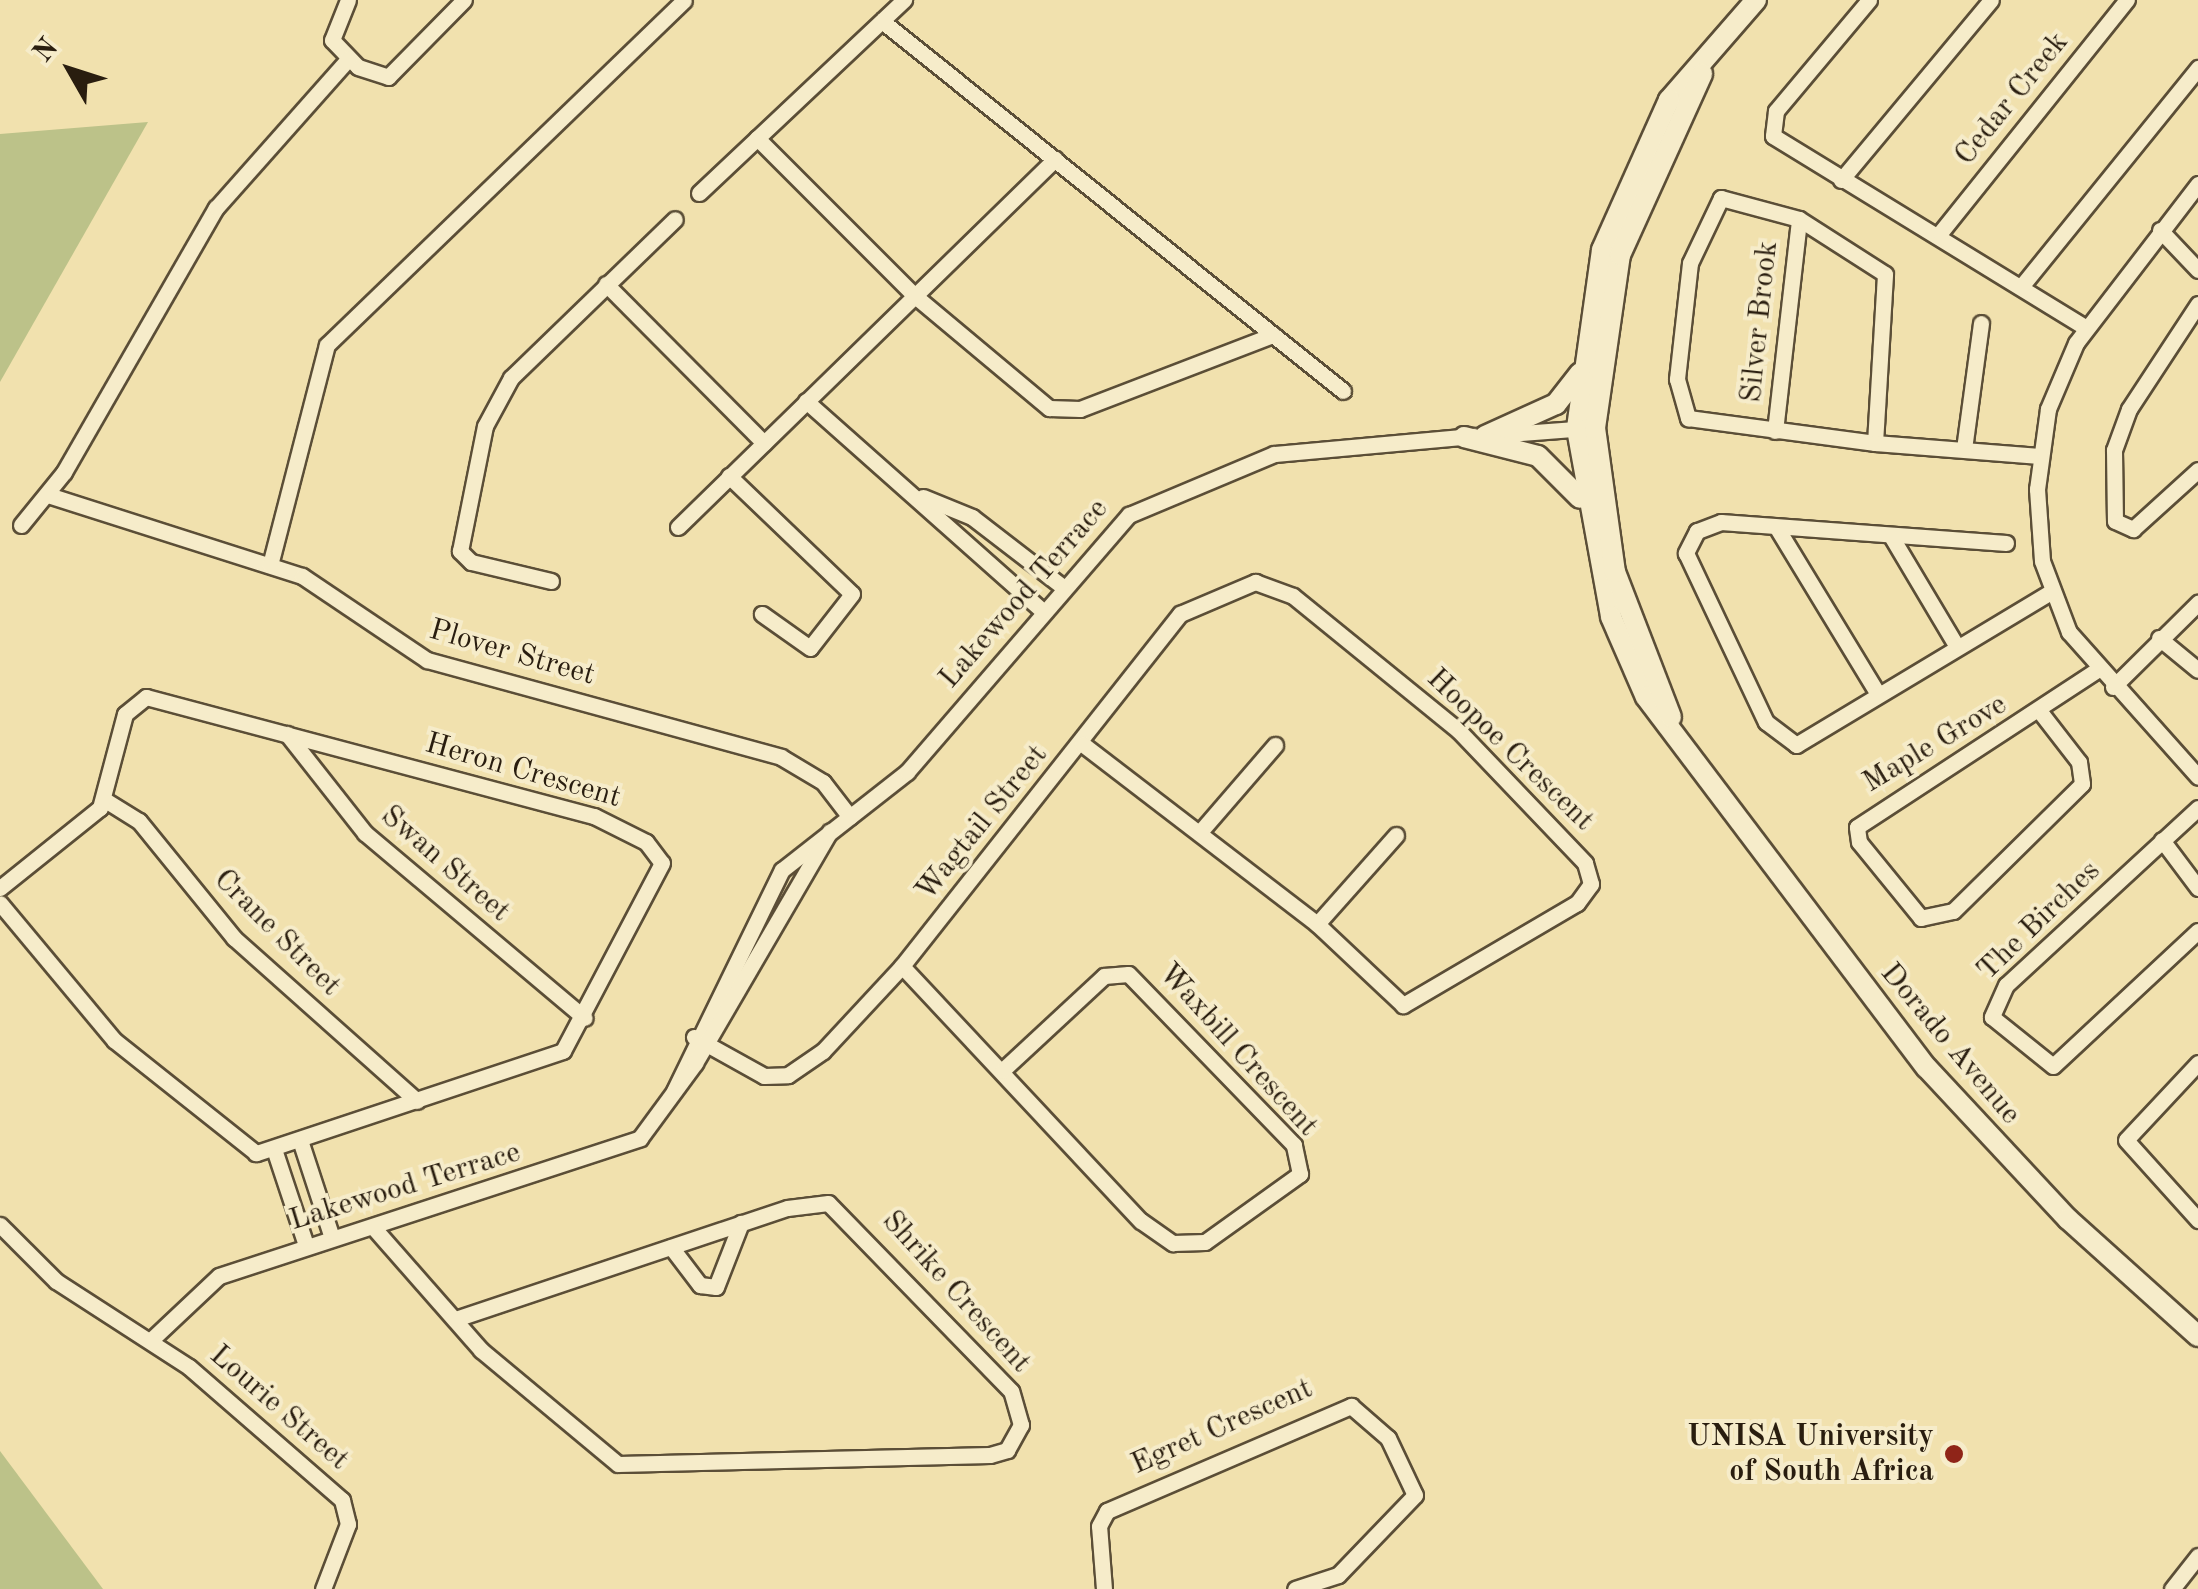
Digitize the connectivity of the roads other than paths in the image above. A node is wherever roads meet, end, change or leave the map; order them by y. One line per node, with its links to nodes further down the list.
1 (348, 0): 10 (street)
2 (464, 0): 10 (street)
3 (684, 0): 50 (street)
4 (904, 0): 9 (street)
5 (1868, 0): 15 (street)
6 (1991, 0): 15 (street)
7 (2128, 0): 21 (street, Cedar Creek)
8 (1746, 4): 11 (street)
9 (882, 21): 13 (street); 14 (street)
10 (349, 58): 42 (street)
11 (1708, 62): 30 (street); 33 (street)
12 (2198, 68): 23 (street)
13 (757, 138): 17 (street); 25 (street)
14 (1055, 160): 25 (street); 29 (street)
15 (1841, 180): 21 (street)
16 (2198, 184): 20 (street)
17 (698, 193)
18 (675, 218): 24 (street)
19 (1799, 219): 34 (street, Silver Brook); 34 (street, Silver Brook); 37 (street, Silver Brook)
20 (2160, 230): 22 (street); 28 (street)
21 (1940, 233): 23 (street)
22 (2198, 270)
23 (2024, 283): 28 (street)
24 (606, 284): 36 (street); 51 (street)
25 (915, 296): 29 (street); 32 (street)
26 (2198, 304): 40 (street)
27 (1980, 322): 38 (street)
28 (2085, 327): 39 (street)
29 (1274, 335): 31 (street)
30 (1581, 371): 33 (street); 35 (street)
31 (1343, 391)
32 (806, 401): 36 (street); 43 (street)
33 (1586, 428): 35 (street, Lakewood Terrace); 44 (street, Dorado Avenue); 68 (street, Dorado Avenue)
34 (1775, 431): 37 (street, Silver Brook)
35 (1475, 436): 44 (street); 52 (street, Lakewood Terrace)
36 (764, 443): 41 (street)
37 (1876, 443): 38 (street, Silver Brook)
38 (1964, 449): 39 (street, Silver Brook)
39 (2039, 456): 53 (street)
40 (2198, 470)
41 (730, 476): 46 (street); 57 (street)
42 (48, 495): 45 (street); 50 (street, Plover Street)
43 (922, 497): 52 (street); 56 (street)
44 (1586, 509): 68 (street, Dorado Avenue)
45 (21, 525)
46 (678, 527)
47 (1777, 528): 48 (street); 63 (street); 63 (street)
48 (1891, 536): 49 (street); 59 (street)
49 (2006, 542)
50 (270, 565): 72 (street, Plover Street)
51 (550, 582)
52 (1063, 586): 56 (street, Lakewood Terrace)
53 (2050, 592): 59 (street); 60 (street)
54 (1293, 596): 66 (street, Wagtail Street); 80 (street, Hoopoe Crescent)
55 (2198, 603): 58 (street)
56 (1042, 610): 72 (street, Lakewood Terrace)
57 (762, 614)
58 (2159, 638): 61 (street); 62 (street)
59 (1956, 645): 63 (street)
60 (2097, 670): 62 (street); 64 (street, Maple Grove)
61 (2198, 670)
62 (2113, 688): 69 (street)
63 (1878, 694)
64 (2040, 713): 64 (street, Maple Grove)
65 (287, 734): 70 (street, Heron Crescent); 83 (street, Swan Street); 83 (street, Heron Crescent)
66 (1082, 744): 74 (street, Hoopoe Crescent); 82 (street, Wagtail Street)
67 (1275, 745): 74 (street)
68 (1692, 760): 98 (street, Dorado Avenue)
69 (2198, 776)
70 (106, 800): 77 (street); 87 (street, Crane Street)
71 (2198, 808): 76 (street, The Birches)
72 (850, 817): 73 (street, Lakewood Terrace)
73 (830, 831): 84 (street, Lakewood Terrace); 84 (street, Lakewood Terrace)
74 (1200, 832): 80 (street, Hoopoe Crescent)
75 (1396, 835): 80 (street)
76 (2162, 840): 78 (street); 81 (street, The Birches)
77 (0, 888)
78 (2198, 888)
79 (0, 903): 89 (street)
80 (1316, 924)
81 (2198, 932)
82 (902, 966): 84 (street, Wagtail Street); 86 (street, Waxbill Crescent)
83 (585, 1018): 87 (street, Heron Crescent)
84 (700, 1041): 93 (street, Lakewood Terrace)
85 (2197, 1066): 90 (street)
86 (1004, 1070): 86 (street, Waxbill Crescent)
87 (417, 1101): 88 (street, Heron Crescent)
88 (300, 1140): 89 (street, Heron Crescent); 94 (street)
89 (274, 1148): 95 (street)
90 (2198, 1220)
91 (741, 1224): 96 (street, Shrike Crescent); 96 (street); 97 (street, Shrike Crescent)
92 (0, 1225): 99 (street, Lourie Street)
93 (373, 1227): 94 (street, Lakewood Terrace); 97 (street, Shrike Crescent)
94 (332, 1238): 95 (street, Lakewood Terrace)
95 (306, 1245): 99 (street, Lakewood Terrace)
96 (671, 1247): 97 (street, Shrike Crescent)
97 (454, 1318)
98 (2198, 1336)
99 (151, 1340): 101 (street, Lourie Street)
100 (2198, 1556): 104 (street)
101 (323, 1589)
102 (1104, 1589): 103 (street, Egret Crescent)
103 (1294, 1589)
104 (2172, 1589)

